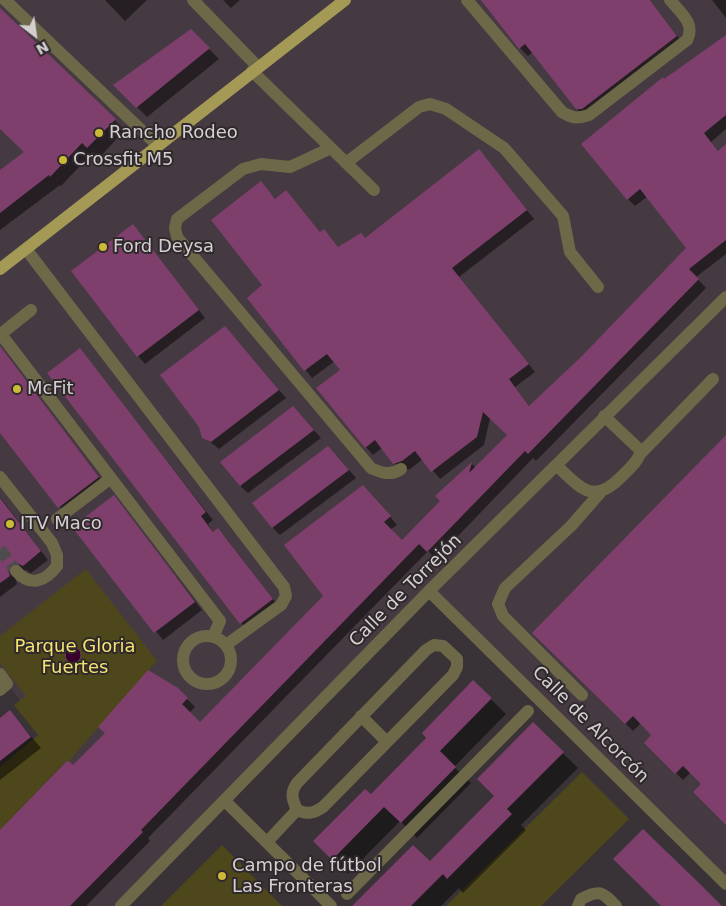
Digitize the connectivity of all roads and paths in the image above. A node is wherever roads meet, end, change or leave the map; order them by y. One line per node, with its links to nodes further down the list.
1 (5, 0): 7 (street)
2 (193, 0): 6 (street)
3 (345, 0): 6 (main road)
4 (467, 0): 5 (street)
5 (670, 0)
6 (255, 69): 7 (main road); 8 (street)
7 (158, 146): 11 (main road)
8 (331, 148): 9 (street); 21 (street)
9 (346, 163): 10 (street); 13 (street)
10 (374, 190)
11 (26, 250): 12 (main road); 29 (street)
12 (0, 269)
13 (598, 287)
14 (723, 303): 18 (street, Calle de Torrejón)
15 (31, 310): 16 (street)
16 (1, 333): 23 (street)
17 (713, 379): 19 (street)
18 (604, 416): 19 (street); 20 (street, Calle de Torrejón)
19 (640, 454): 24 (street)
20 (556, 465): 24 (street); 27 (street, Calle de Torrejón)
21 (401, 468)
22 (0, 477): 26 (street)
23 (111, 478): 25 (street); 28 (street)
24 (600, 493): 30 (street)
25 (57, 519)
26 (16, 571)
27 (429, 591): 34 (street, Calle de Torrejón); 37 (street, Calle de Alcorcón)
28 (213, 637): 29 (street); 29 (street)
29 (226, 646)
30 (582, 695)
31 (528, 711): 38 (street)
32 (361, 716): 33 (street); 33 (street); 35 (street)
33 (387, 742): 35 (street)
34 (225, 801): 36 (street); 39 (street, Calle de Torrejón)
35 (297, 810): 36 (street)
36 (267, 842): 40 (street)
37 (726, 884)
38 (347, 894)
39 (121, 906)
40 (331, 906)
41 (578, 906): 42 (street)
42 (616, 906)

